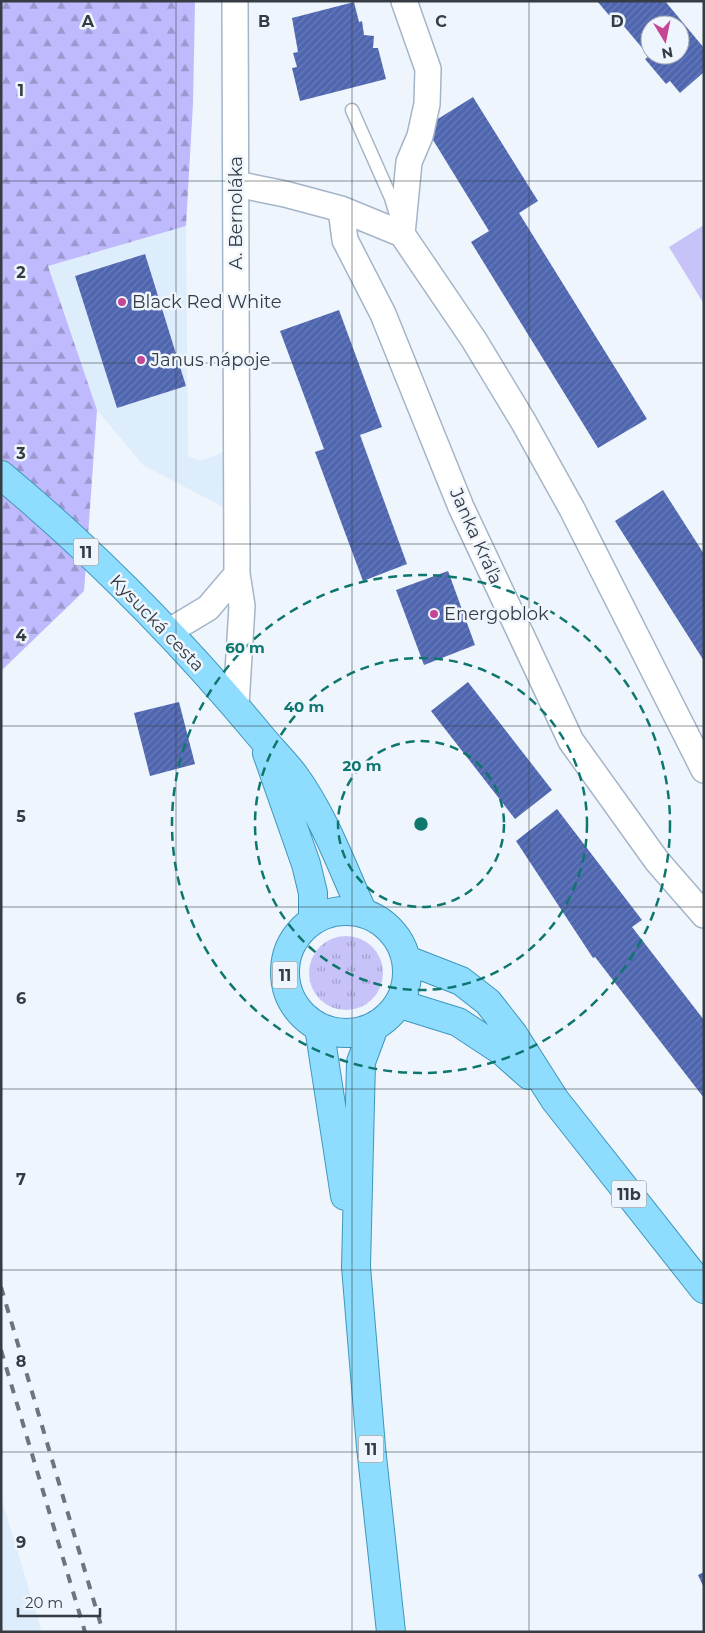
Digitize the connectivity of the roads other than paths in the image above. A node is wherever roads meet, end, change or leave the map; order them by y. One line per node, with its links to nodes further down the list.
1 (235, 1): 4 (street, A. Bernoláka)
2 (404, 1): 6 (street)
3 (352, 110): 6 (lane)
4 (236, 184): 5 (street); 8 (street, A. Bernoláka)
5 (341, 209): 6 (street); 14 (street, Janka Kráľa)
6 (402, 234): 12 (street)
7 (1, 474): 9 (main road, Kysucká cesta / 11)
8 (237, 574): 9 (street); 10 (street, A. Bernoláka)
9 (168, 632): 10 (main road, Kysucká cesta / 11)
10 (236, 705): 11 (main road, Kysucká cesta / 11)
11 (261, 737): 13 (main road, Kysucká cesta / 11); 15 (main road, Kysucká cesta / 11)
12 (704, 770)
13 (363, 913): 15 (main road, 11); 16 (main road, 11)
14 (704, 915)
15 (313, 920): 18 (main road, 11)
16 (407, 960): 17 (main road, 11); 20 (main road, 11b)
17 (400, 1004): 19 (main road, 11); 20 (main road, 11b)
18 (318, 1027): 19 (main road, 11); 21 (main road, 11)
19 (374, 1027): 21 (main road, 11)
20 (555, 1100): 22 (main road, 11b)
21 (356, 1266): 23 (main road, 11)
22 (704, 1289)
23 (391, 1632)

